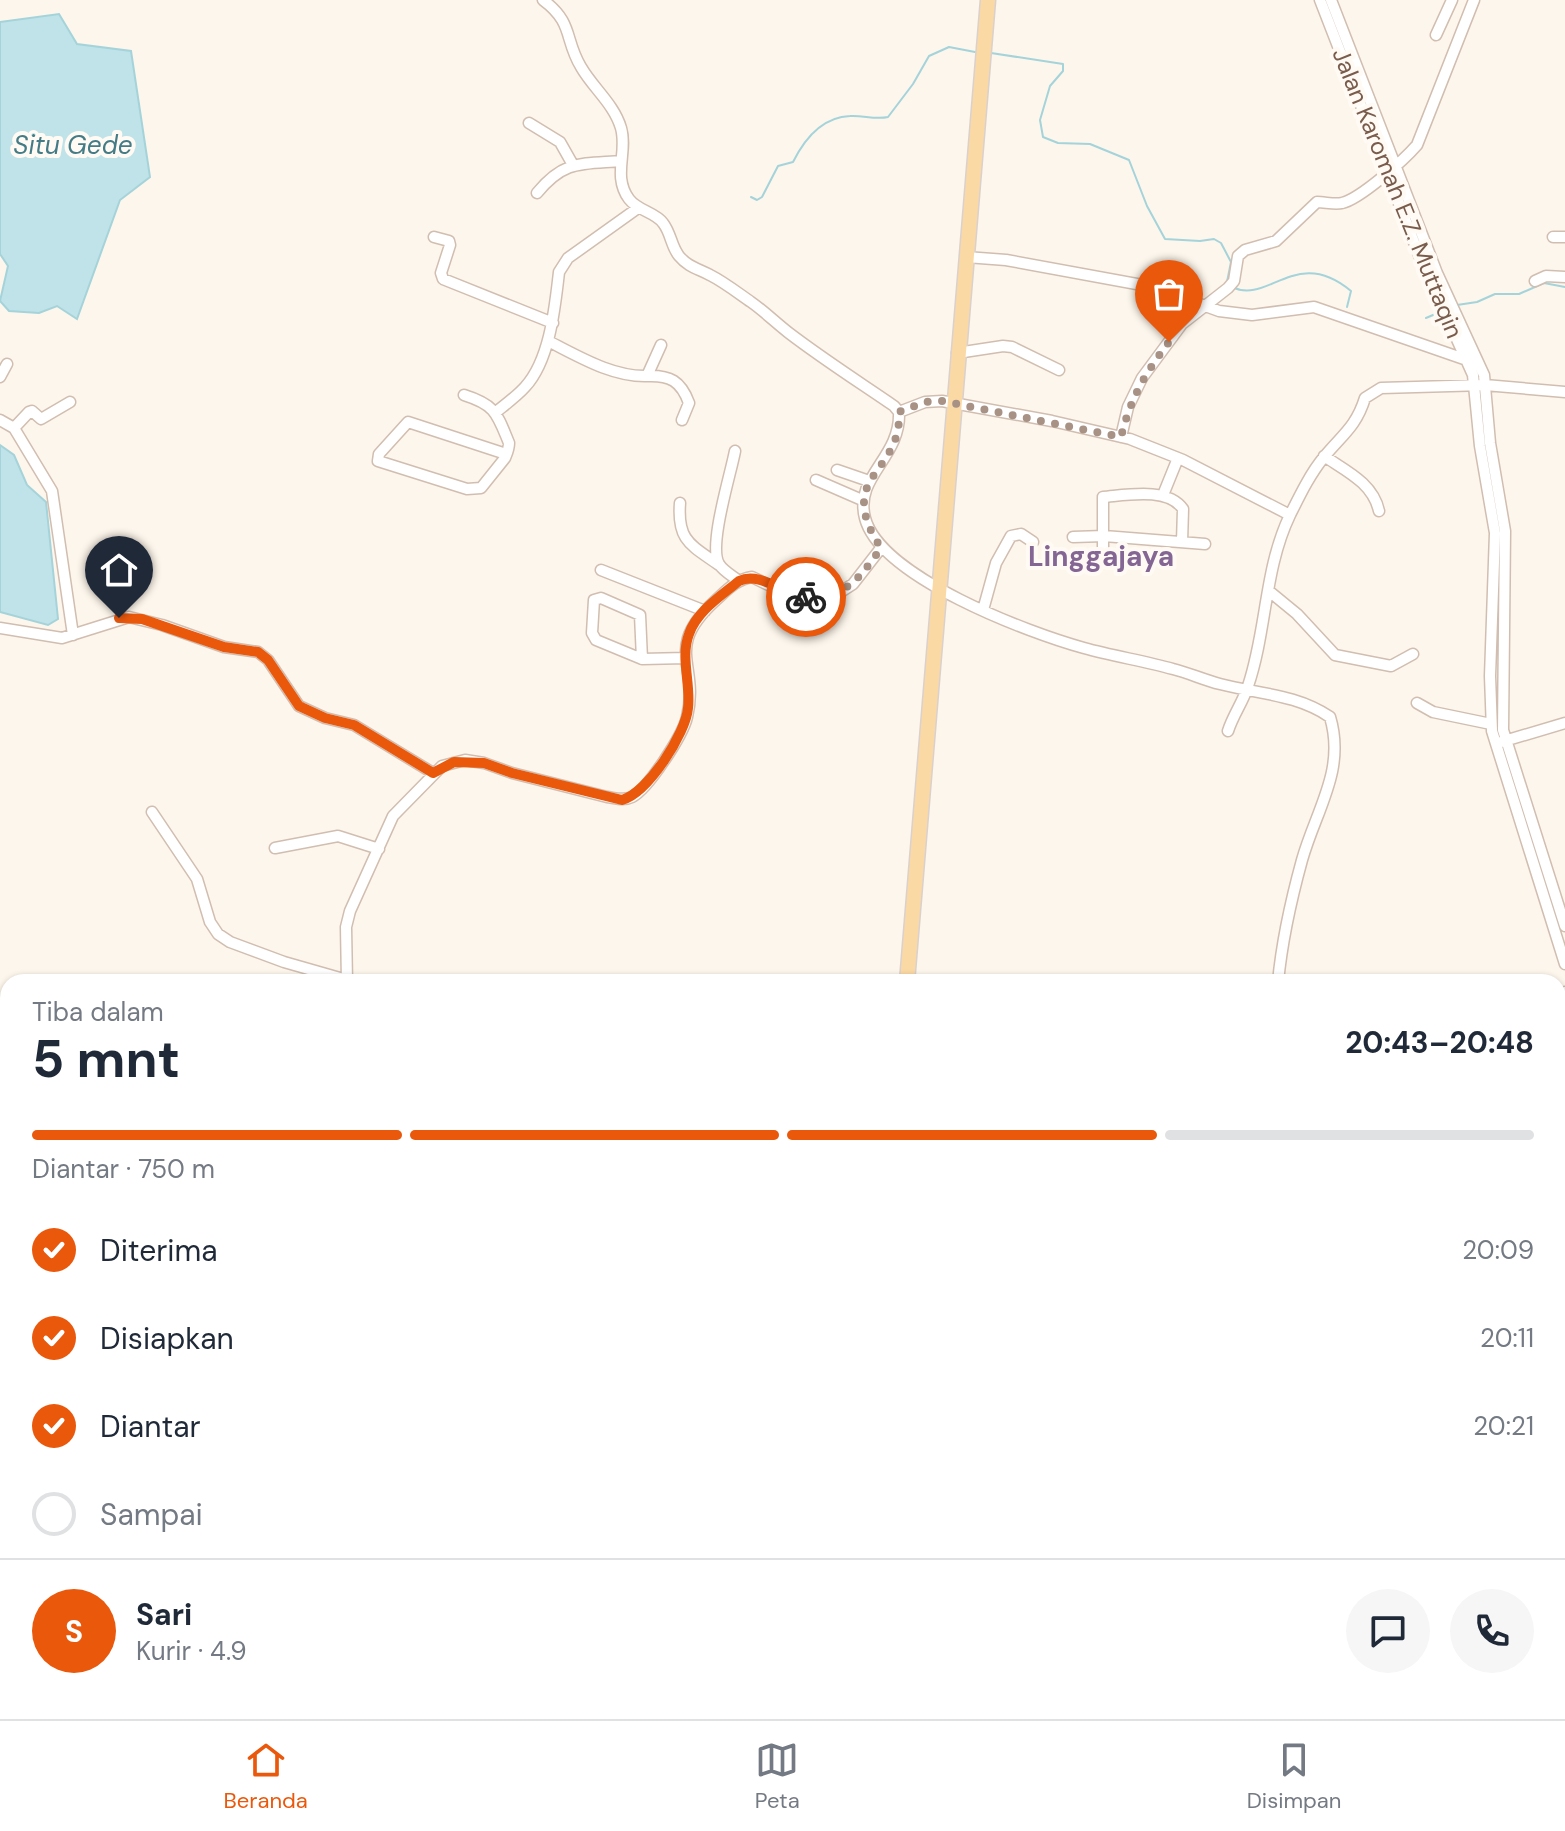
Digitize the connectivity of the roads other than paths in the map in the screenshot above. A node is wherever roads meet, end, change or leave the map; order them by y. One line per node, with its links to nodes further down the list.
1 (543, 0): 9 (street)
2 (988, 0): 15 (main road)
3 (1320, 0): 11 (street, Jalan Karomah E.Z. Muttaqin)
4 (1331, 0): 11 (street, Jalan Karomah E.Z. Muttaqin)
5 (1452, 0): 7 (street)
6 (1474, 0): 11 (street)
7 (1436, 35)
8 (529, 123): 10 (street)
9 (621, 161): 10 (street); 13 (street)
10 (573, 165): 12 (street)
11 (1392, 169): 18 (street); 19 (street, Jalan Karomah E.Z. Muttaqin)
12 (537, 193)
13 (638, 208): 20 (street); 36 (street)
14 (434, 237): 20 (street)
15 (966, 257): 18 (street); 23 (main road)
16 (1565, 277): 17 (street)
17 (1535, 281)
18 (1205, 305): 24 (street); 40 (street)
19 (1449, 312): 24 (street, Jalan Karomah E.Z. Muttaqin); 26 (street, Jalan Karomah E.Z. Muttaqin)
20 (553, 323): 21 (street)
21 (548, 341): 28 (street); 35 (street)
22 (661, 345): 28 (street)
23 (957, 353): 27 (street); 34 (main road)
24 (1465, 359): 26 (street); 30 (street, Jalan Karomah E.Z. Muttaqin)
25 (7, 364): 29 (street)
26 (1479, 364): 30 (street, Jalan Karomah E.Z. Muttaqin)
27 (1059, 370)
28 (647, 376): 38 (street)
29 (0, 377)
30 (1479, 385): 31 (street); 43 (street); 75 (street); 77 (street)
31 (1565, 392)
32 (464, 395): 35 (street)
33 (70, 402): 39 (street)
34 (953, 403): 36 (street); 40 (street); 63 (main road)
35 (496, 412): 42 (street)
36 (899, 412): 47 (street)
37 (0, 420): 39 (street)
38 (682, 420)
39 (14, 428): 68 (street)
40 (1121, 437): 44 (street)
41 (735, 451): 60 (street)
42 (506, 454): 42 (street)
43 (1324, 456): 51 (street); 52 (street)
44 (1181, 459): 48 (street); 52 (street)
45 (837, 470): 47 (street)
46 (816, 480): 49 (street)
47 (869, 481): 49 (street)
48 (1165, 496): 53 (street); 56 (street)
49 (862, 500): 58 (street)
50 (680, 503): 60 (street)
51 (1379, 511)
52 (1290, 515): 64 (street)
53 (1104, 536): 54 (street); 56 (street); 59 (street)
54 (1073, 537)
55 (1033, 542): 65 (street)
56 (1182, 542): 57 (street)
57 (1205, 544)
58 (881, 548): 62 (street); 63 (street)
59 (1103, 557)
60 (719, 565): 62 (street)
61 (601, 570): 66 (street)
62 (739, 581): 66 (street)
63 (938, 588): 65 (street); 87 (main road)
64 (1269, 591): 69 (street); 72 (street)
65 (983, 610): 72 (street)
66 (705, 611): 70 (street)
67 (0, 628): 68 (street)
68 (73, 635): 79 (street)
69 (1413, 654)
70 (686, 658): 71 (street); 79 (street)
71 (642, 659): 71 (street)
72 (1247, 688): 76 (street); 88 (street)
73 (1417, 703): 75 (street)
74 (1565, 723): 77 (street)
75 (1491, 724): 78 (street)
76 (1228, 731)
77 (1507, 740): 78 (street); 83 (street)
78 (1496, 743): 84 (street)
79 (433, 773): 82 (street)
80 (152, 812): 85 (street)
81 (275, 848): 82 (street)
82 (379, 849): 86 (street)
83 (1565, 926)
84 (1565, 964)
85 (324, 974)
86 (347, 974)
87 (908, 974)
88 (1279, 974)

